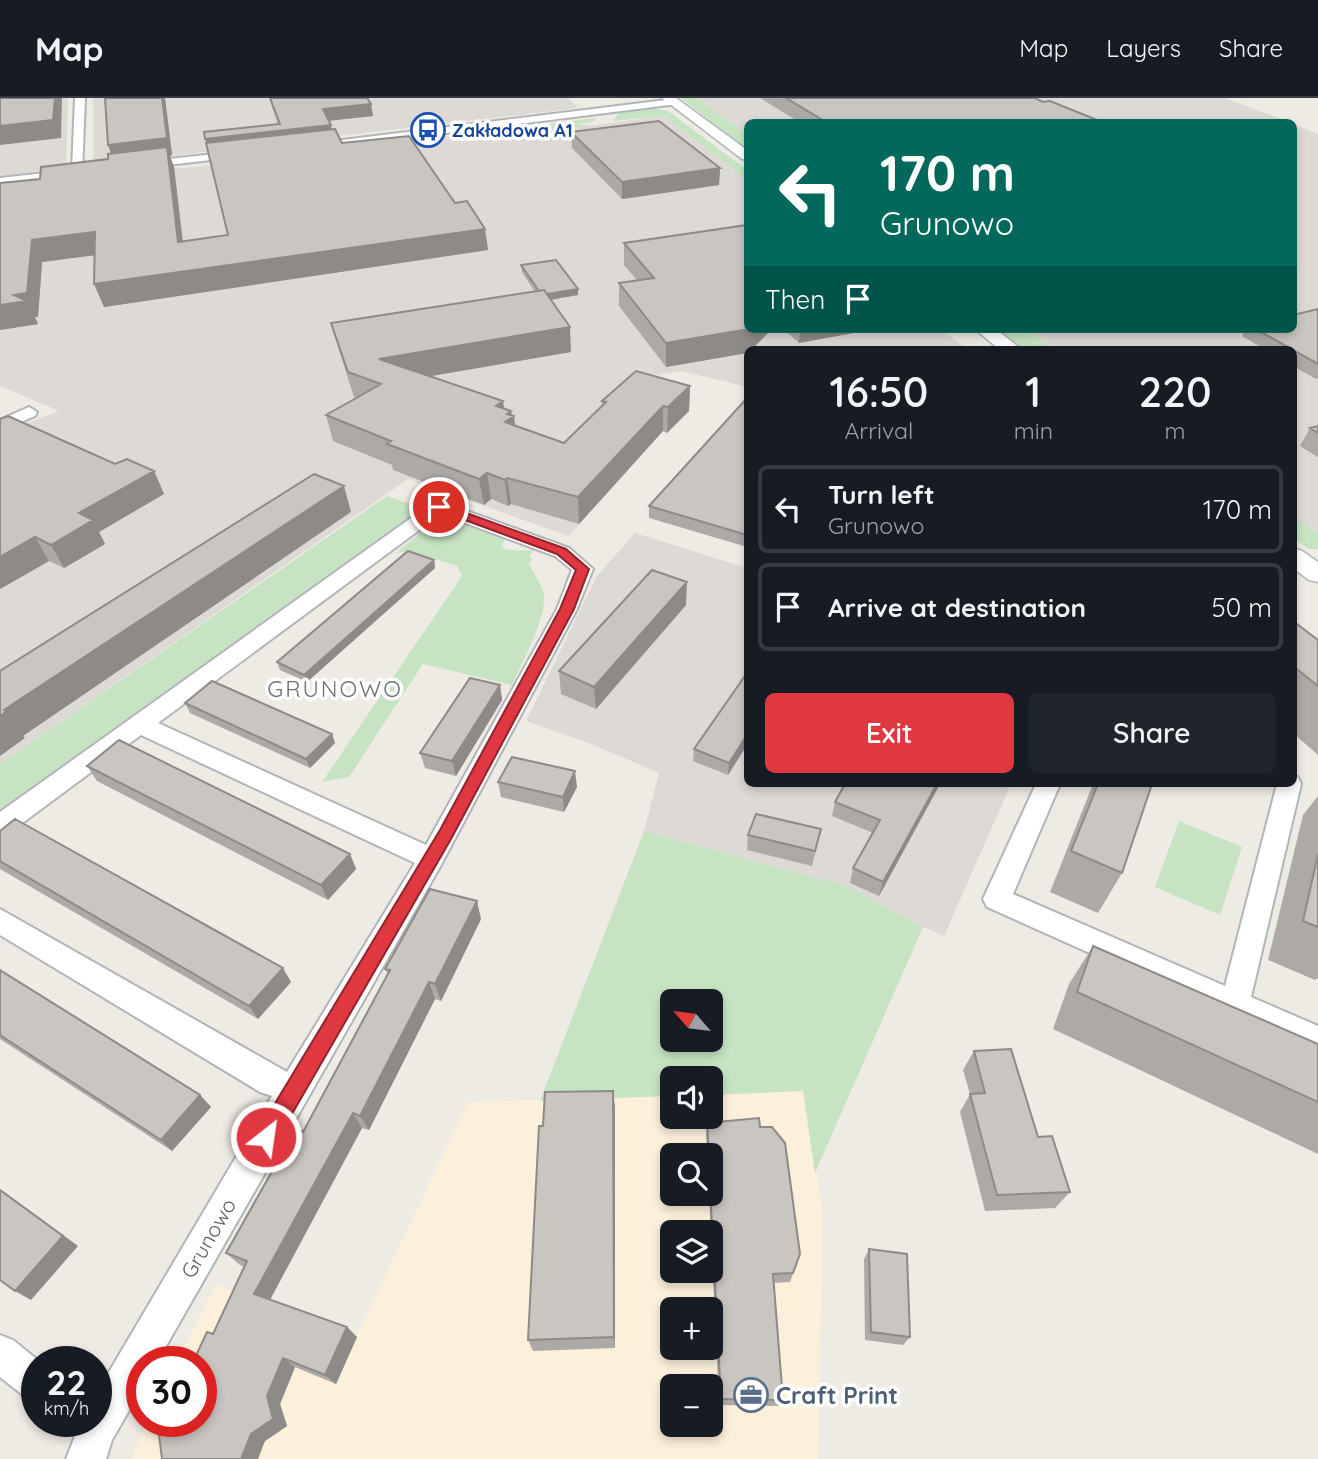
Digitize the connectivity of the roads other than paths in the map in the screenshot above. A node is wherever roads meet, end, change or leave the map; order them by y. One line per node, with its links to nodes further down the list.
1 (80, 98): 7 (street)
2 (671, 100): 3 (street); 5 (street)
3 (295, 148)
4 (255, 153): 6 (street)
5 (744, 154)
6 (125, 167)
7 (0, 181)
8 (989, 333): 9 (street)
9 (1007, 346)
10 (29, 412): 11 (street)
11 (0, 426)
12 (1297, 559): 13 (street)
13 (1318, 575)
14 (140, 725): 17 (street); 18 (street); 18 (street, Grunowo)
15 (1047, 787): 20 (street)
16 (1288, 787): 20 (street)
17 (0, 826)
18 (432, 858): 22 (street, Grunowo)
19 (0, 920): 22 (street)
20 (1235, 1004): 21 (street)
21 (1318, 1041)
22 (294, 1089): 25 (street, Grunowo)
23 (0, 1353): 24 (street)
24 (21, 1370)
25 (112, 1398)

